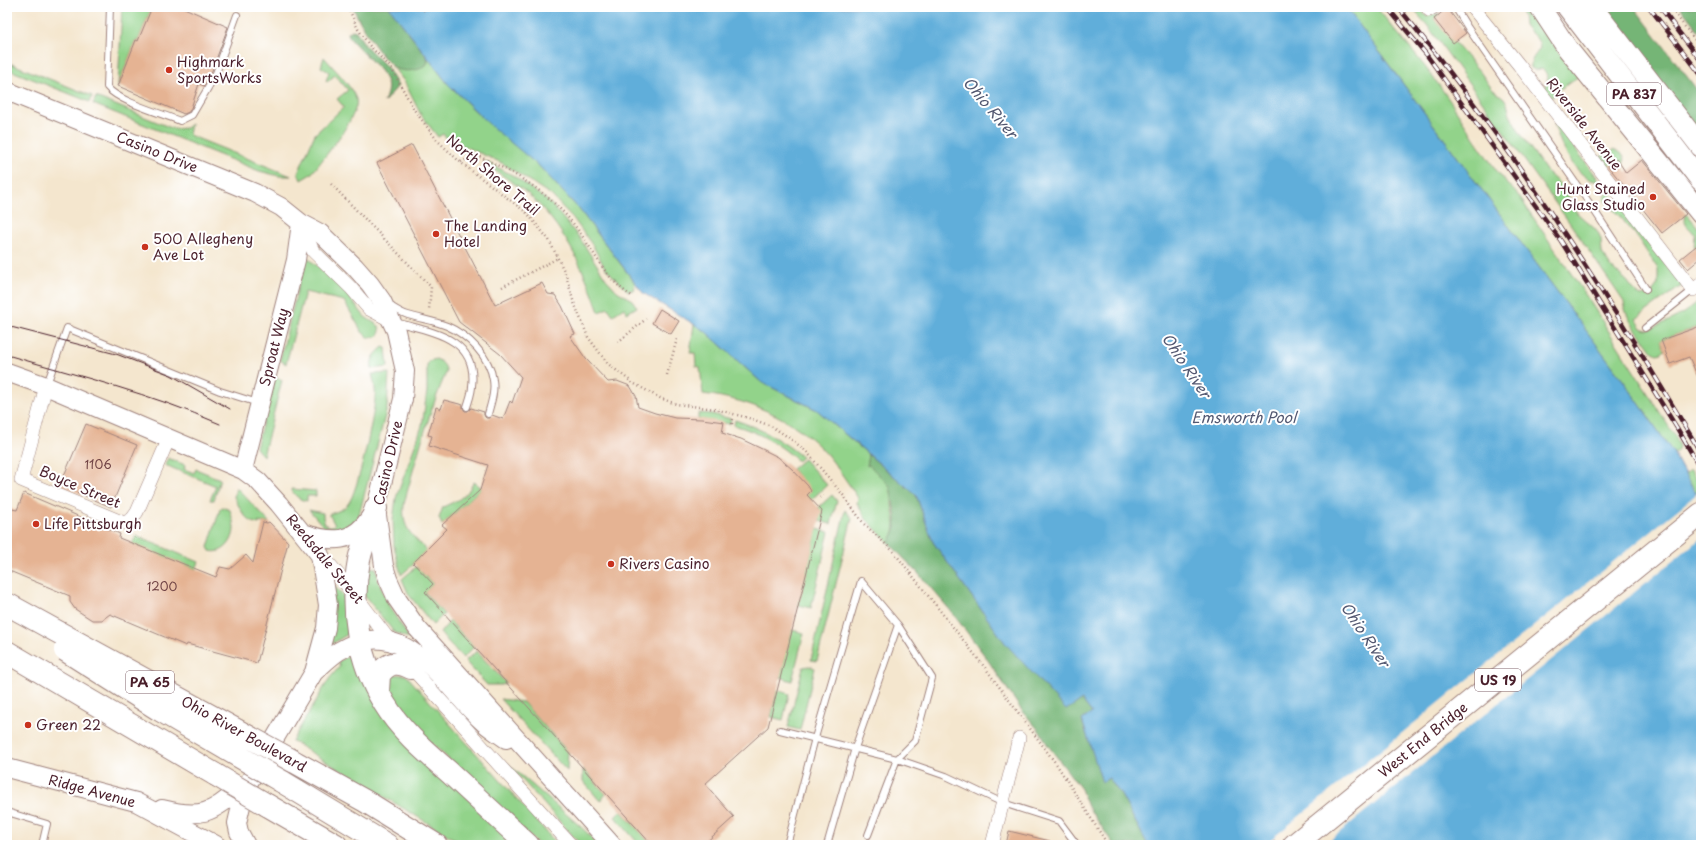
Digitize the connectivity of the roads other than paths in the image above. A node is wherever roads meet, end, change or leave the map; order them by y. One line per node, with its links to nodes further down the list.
1 (110, 7): 7 (lane)
2 (1455, 7): 14 (lane)
3 (1472, 7): 13 (street, Riverside Avenue)
4 (1540, 7): 11 (main road)
5 (1567, 7): 10 (main road, PA 837)
6 (1592, 7): 9 (main road)
7 (237, 15)
8 (7, 91): 12 (main road, Casino Drive)
9 (1701, 147)
10 (1701, 181)
11 (1701, 214)
12 (301, 223): 15 (main road, Casino Drive); 16 (street, Casino Drive); 20 (main road, Sproat Way)
13 (1697, 287): 17 (lane)
14 (1646, 289)
15 (382, 301): 16 (main road, Casino Drive); 22 (lane)
16 (392, 322): 21 (lane); 25 (main road, Casino Drive)
17 (1645, 328)
18 (7, 372): 19 (main road, Reedsdale Street)
19 (46, 386): 20 (lane); 23 (main road, Reedsdale Street); 23 (street, Boyce Street)
20 (259, 404): 24 (main road, Sproat Way)
21 (467, 407)
22 (488, 414)
23 (168, 438): 24 (main road, Reedsdale Street)
24 (243, 470): 27 (main road, Reedsdale Street)
25 (376, 508): 27 (main road); 29 (highway); 45 (main road, Casino Drive)
26 (1701, 514): 66 (highway, West End Bridge / US 19)
27 (303, 533): 28 (main road, Reedsdale Street)
28 (320, 556): 29 (street, Reedsdale Street); 37 (main road)
29 (355, 595): 33 (highway); 34 (street, Reedsdale Street)
30 (7, 604): 58 (highway, Ohio River Boulevard / PA 65, bridge)
31 (7, 612): 57 (highway, bridge)
32 (898, 625): 40 (lane); 42 (lane); 43 (lane)
33 (360, 641): 34 (main road); 37 (main road); 38 (highway)
34 (390, 642): 36 (street, Reedsdale Street); 45 (main road)
35 (11, 655): 49 (highway, bridge)
36 (411, 668): 38 (highway); 60 (street, Reedsdale Street)
37 (314, 672): 46 (main road)
38 (378, 691): 59 (highway)
39 (780, 730): 40 (lane)
40 (815, 738): 42 (lane); 62 (lane)
41 (1019, 738): 48 (street)
42 (855, 748): 43 (lane); 63 (lane)
43 (897, 759): 48 (lane); 51 (lane)
44 (7, 768): 47 (main road, Ridge Avenue)
45 (543, 768): 61 (main road)
46 (249, 782): 47 (main road); 54 (main road)
47 (136, 802): 53 (main road, Ridge Avenue)
48 (1003, 803): 64 (street); 65 (lane)
49 (267, 805): 55 (highway); 56 (highway)
50 (7, 812): 52 (lane)
51 (868, 835)
52 (42, 845)
53 (216, 845)
54 (246, 845)
55 (319, 845)
56 (336, 845)
57 (387, 845)
58 (436, 845)
59 (528, 845)
60 (571, 845)
61 (612, 845)
62 (787, 845)
63 (827, 845)
64 (992, 845)
65 (1077, 845)
66 (1294, 845)

